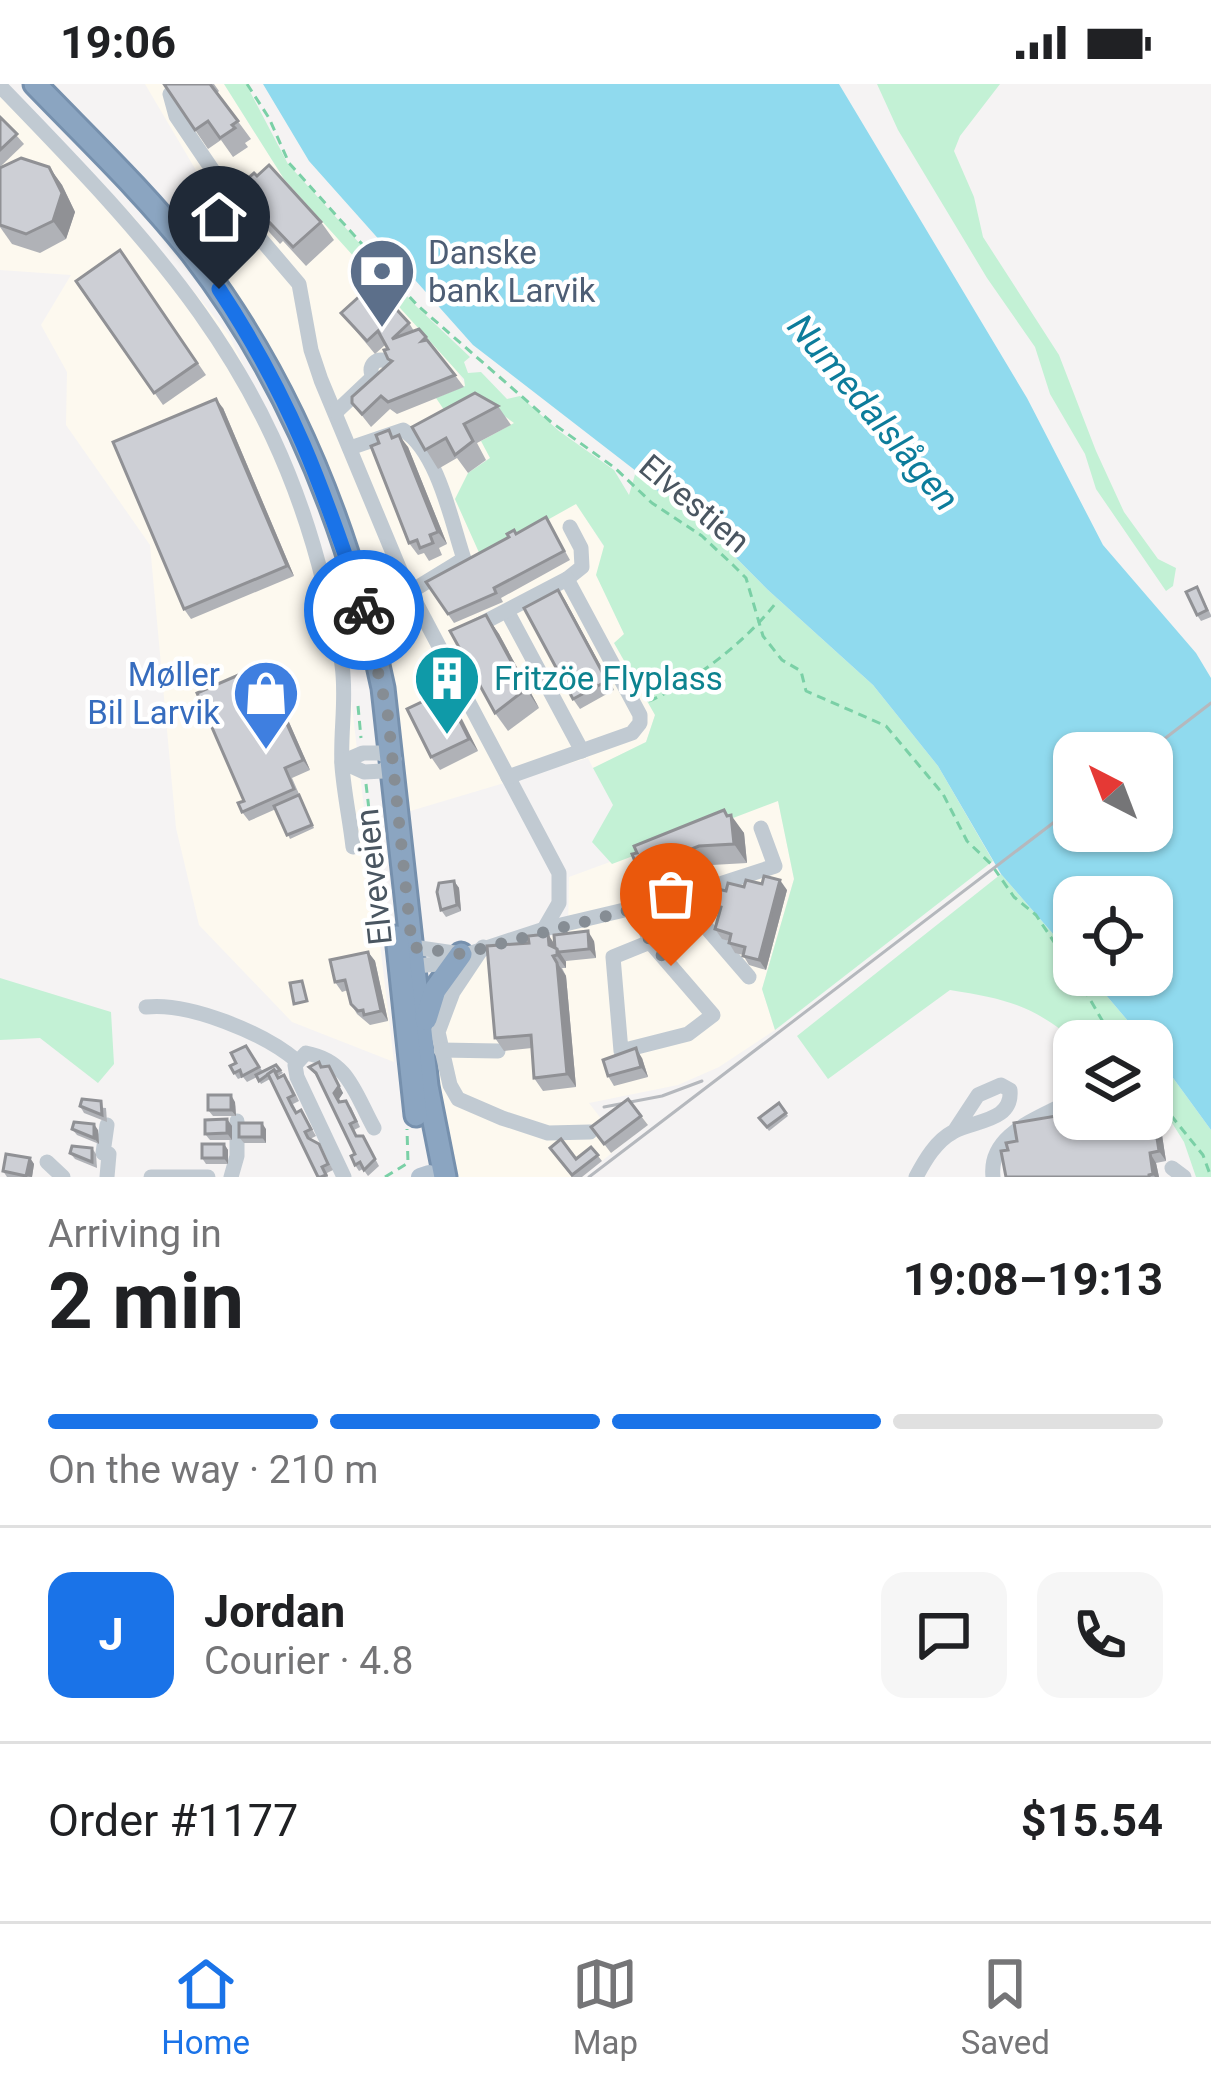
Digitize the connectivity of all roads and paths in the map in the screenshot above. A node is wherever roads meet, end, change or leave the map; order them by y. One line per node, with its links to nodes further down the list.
1 (35, 84): 18 (highway, Elveveien)
2 (179, 84): 6 (street)
3 (247, 84): 13 (path, Elvestien)
4 (0, 86): 19 (street)
5 (373, 376): 6 (street)
6 (336, 412): 7 (street)
7 (350, 448): 10 (street); 10 (street)
8 (570, 527): 9 (street)
9 (567, 579): 12 (street); 16 (street)
10 (410, 592): 20 (street)
11 (775, 604): 13 (path)
12 (507, 610): 14 (street); 17 (street)
13 (759, 624): 16 (path); 28 (path, Elvestien)
14 (470, 630)
15 (356, 691): 18 (path)
16 (635, 705): 17 (street)
17 (582, 751): 20 (street)
18 (377, 761): 19 (street); 26 (path); 30 (highway, Elveveien)
19 (342, 762): 22 (street)
20 (508, 777): 25 (street)
21 (761, 828): 23 (street)
22 (353, 847)
23 (680, 897): 24 (street); 31 (street)
24 (637, 908): 25 (street); 27 (street)
25 (544, 929): 29 (street)
26 (383, 932)
27 (650, 942): 27 (street)
28 (1053, 942)
29 (472, 951): 30 (street); 33 (highway); 34 (street)
30 (409, 957): 33 (highway, Elveveien); 46 (highway, Elveveien)
31 (749, 977)
32 (146, 1007): 36 (street)
33 (422, 1031): 46 (highway, Elveveien)
34 (441, 1050): 35 (street); 44 (street)
35 (498, 1051)
36 (297, 1060): 41 (street); 52 (street)
37 (1053, 1110): 55 (street)
38 (1173, 1118): 56 (path)
39 (237, 1121): 51 (street)
40 (107, 1125): 48 (street)
41 (374, 1128)
42 (407, 1128): 53 (path)
43 (956, 1130): 54 (street)
44 (590, 1132)
45 (47, 1162): 47 (street)
46 (433, 1176)
47 (63, 1177)
48 (107, 1177)
49 (151, 1177): 50 (street)
50 (208, 1177)
51 (231, 1177)
52 (344, 1177)
53 (385, 1177)
54 (916, 1177)
55 (993, 1177)
56 (1211, 1177)

